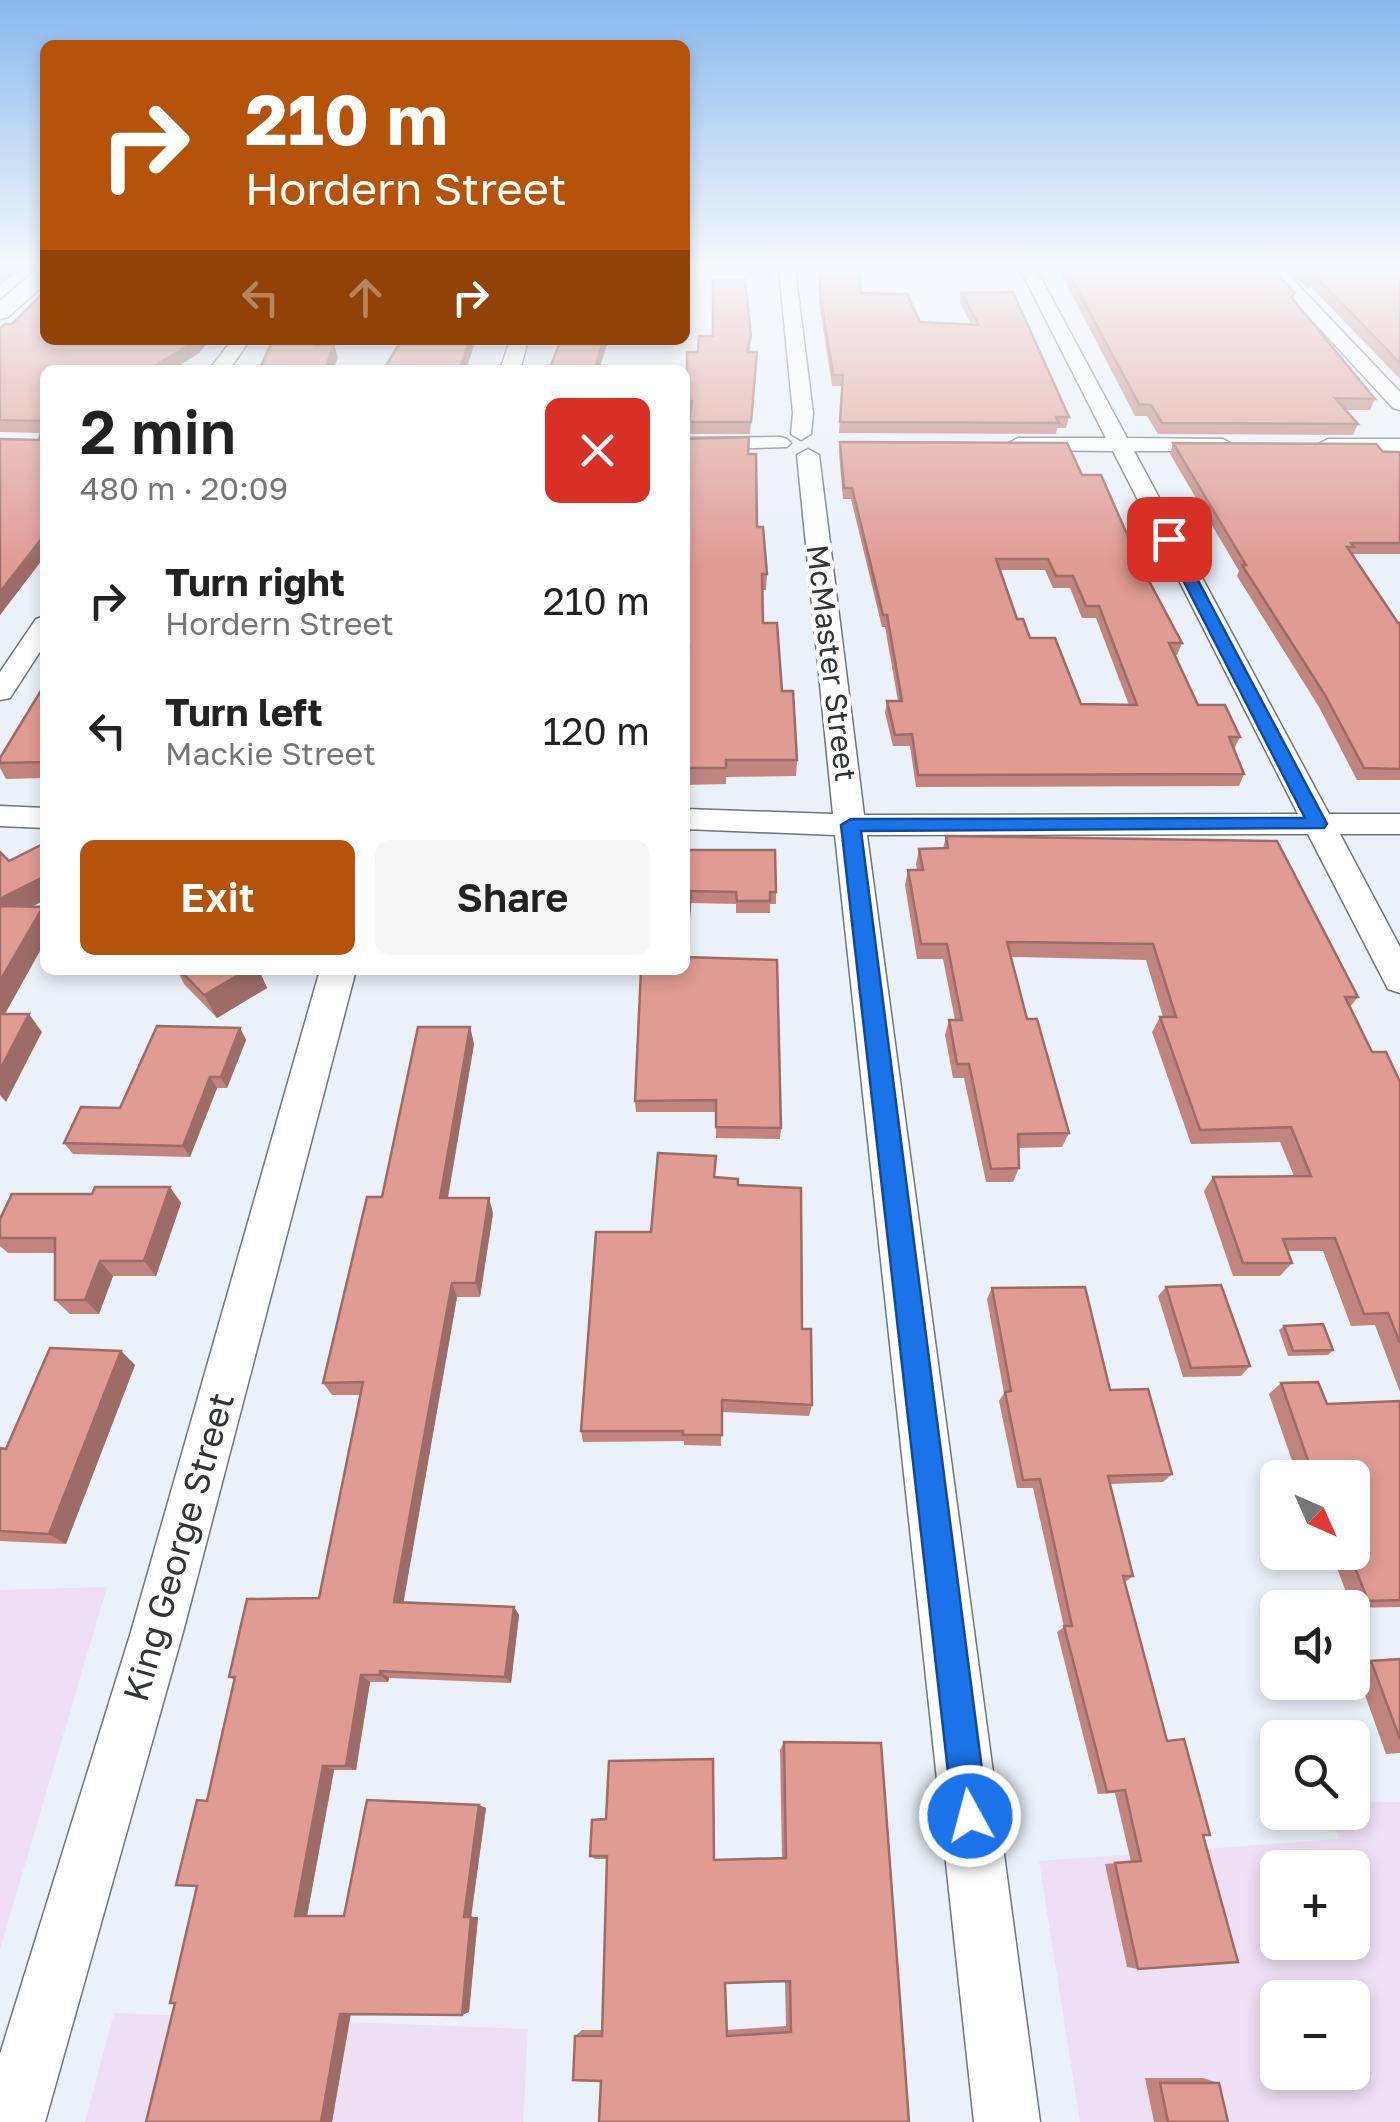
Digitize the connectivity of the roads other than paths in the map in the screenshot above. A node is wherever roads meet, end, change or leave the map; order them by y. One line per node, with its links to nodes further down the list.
1 (797, 368): 6 (street, McMaster Street)
2 (1081, 368): 8 (street)
3 (1366, 368): 4 (street)
4 (1400, 404)
5 (690, 444): 6 (street)
6 (796, 444): 17 (street, McMaster Street)
7 (1000, 444): 8 (street)
8 (1122, 445): 9 (street); 15 (street)
9 (1242, 445)
10 (1301, 445): 11 (street)
11 (1400, 446)
12 (40, 632): 13 (street)
13 (0, 692)
14 (690, 819): 17 (street)
15 (1318, 824): 16 (street); 17 (street); 19 (street)
16 (1400, 824)
17 (851, 825): 21 (street, McMaster Street)
18 (337, 975): 20 (street, King George Street)
19 (1400, 980)
20 (12, 2122)
21 (1007, 2122)

